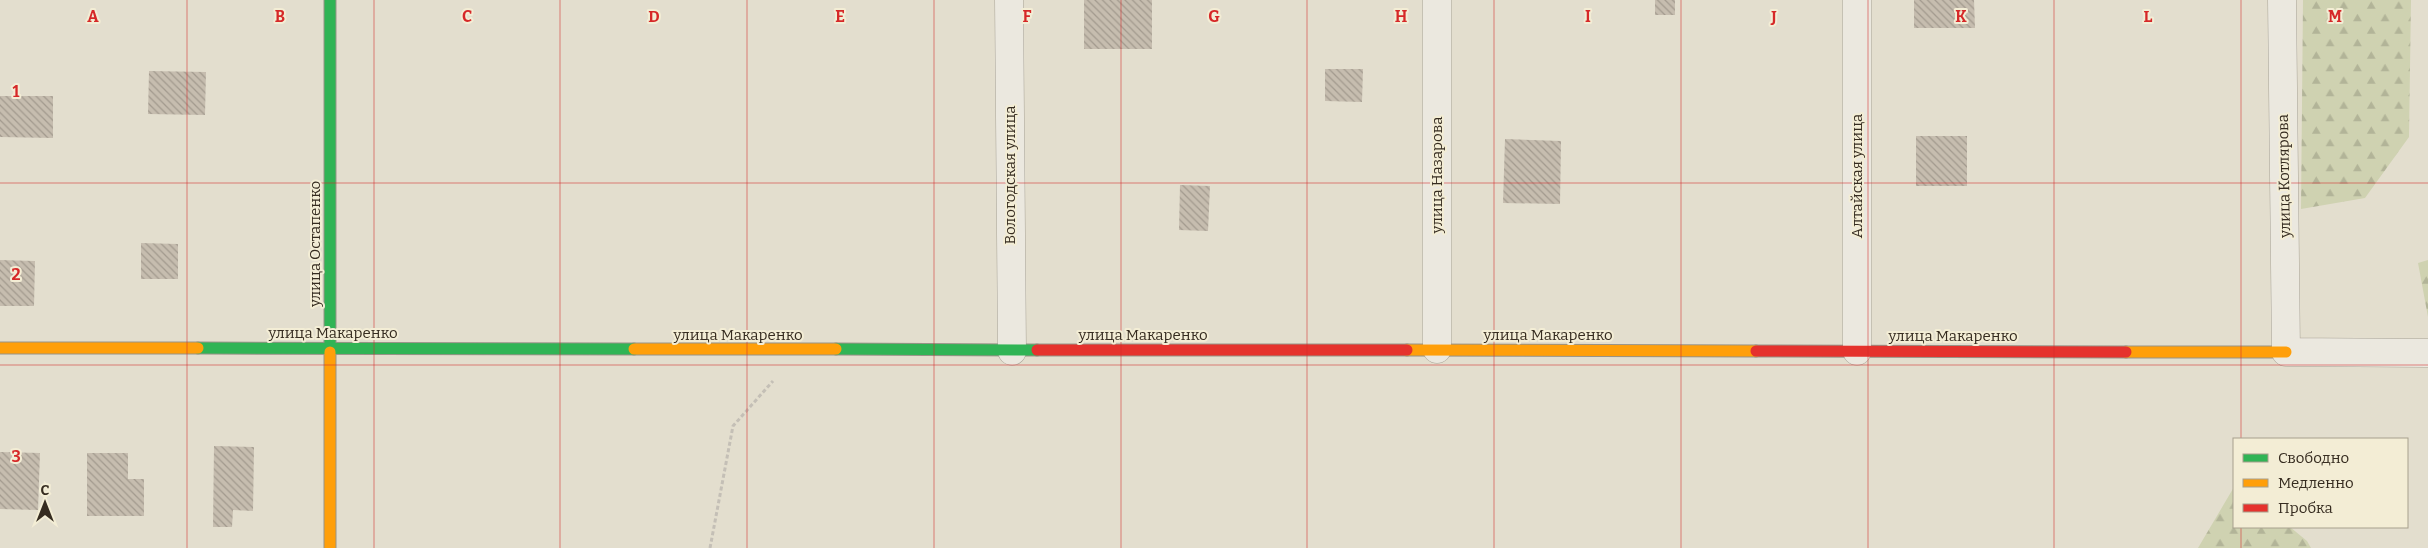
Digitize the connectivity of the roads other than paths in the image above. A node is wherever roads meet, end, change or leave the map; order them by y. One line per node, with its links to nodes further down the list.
1 (330, 0): 7 (street, улица Остапенко)
2 (1009, 0): 9 (street, Вологодская улица)
3 (1437, 0): 8 (street, улица Назарова)
4 (1856, 0): 10 (street, Алтайская улица)
5 (2282, 0): 11 (street, улица Котлярова)
6 (0, 348): 7 (street, улица Макаренко)
7 (330, 348): 9 (street, улица Макаренко); 13 (street, улица Остапенко)
8 (1437, 350): 9 (street, улица Макаренко); 10 (street, улица Макаренко)
9 (1012, 351)
10 (1857, 351): 11 (street, улица Макаренко)
11 (2286, 352): 12 (street)
12 (2428, 353)
13 (330, 548)

